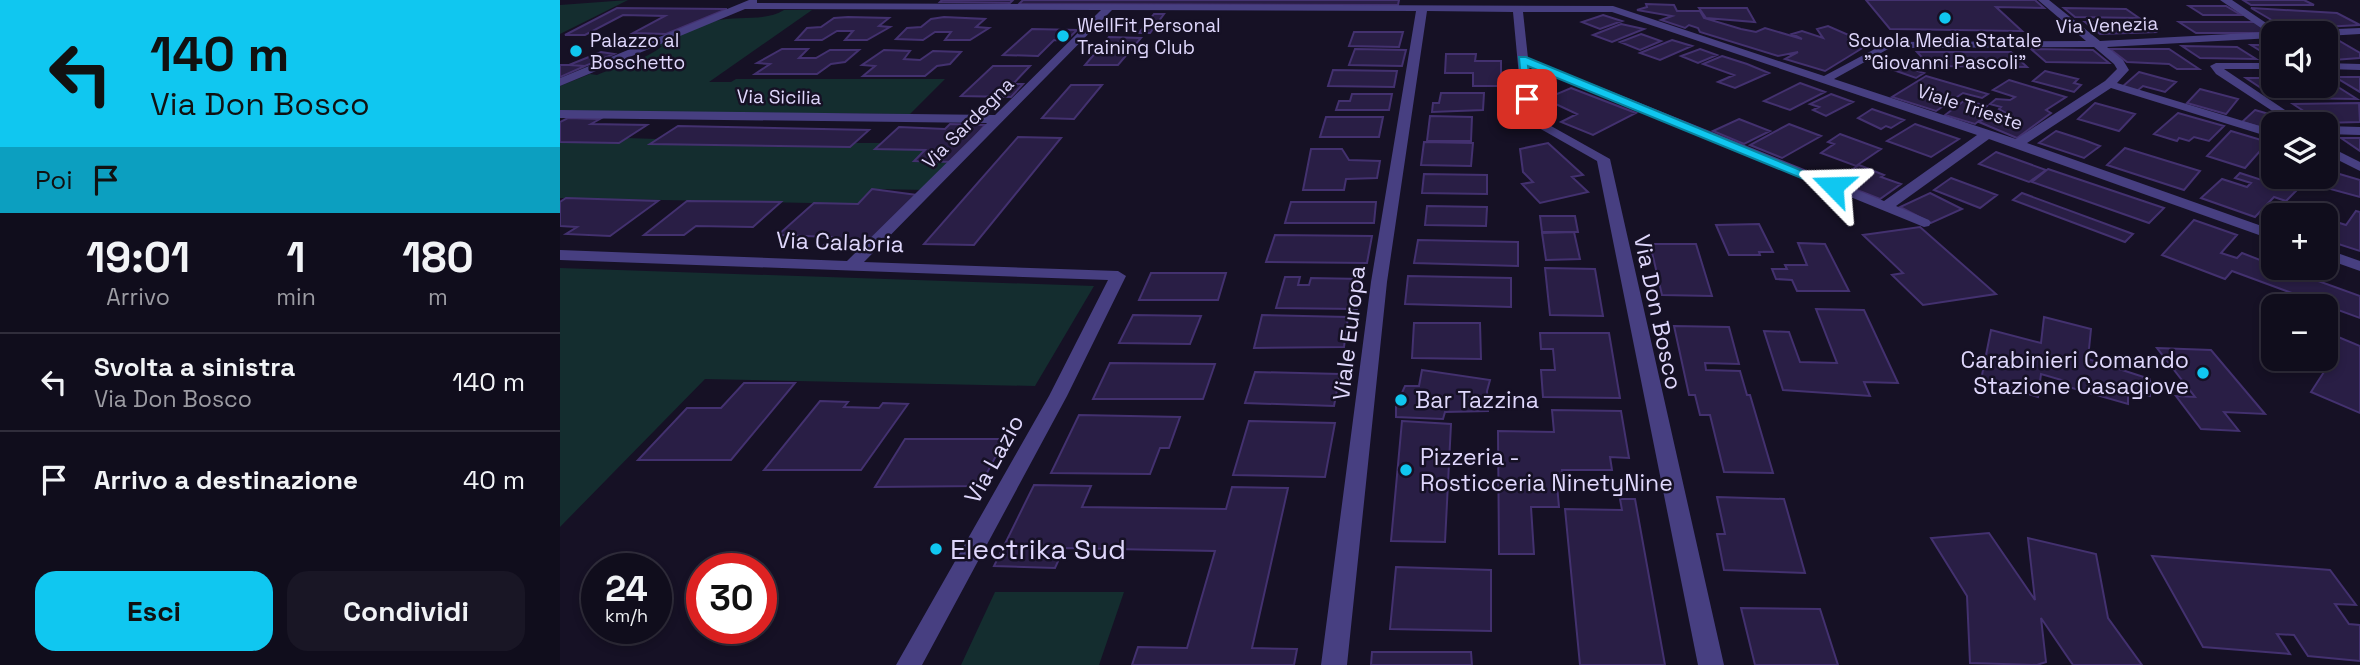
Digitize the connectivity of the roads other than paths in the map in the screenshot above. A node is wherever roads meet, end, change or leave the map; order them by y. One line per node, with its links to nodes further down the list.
1 (756, 0): 5 (street)
2 (2043, 0): 13 (street)
3 (2225, 0): 9 (street)
4 (1611, 4): 8 (street, Viale Trieste); 18 (street, Viale Trieste)
5 (745, 6): 6 (street, Viale Trieste); 19 (street)
6 (1110, 8): 7 (street, Viale Trieste); 23 (street, Via Sardegna)
7 (1422, 8): 8 (street, Viale Trieste); 40 (street, Viale Europa)
8 (1518, 9): 14 (street, Via Don Bosco)
9 (2261, 25)
10 (2360, 31): 11 (street)
11 (2338, 32)
12 (2261, 35): 13 (street, Via Venezia)
13 (2098, 44): 18 (street, Via Venezia); 20 (street)
14 (1522, 60): 31 (street); 41 (street, Via Don Bosco)
15 (2261, 66): 21 (street)
16 (2338, 66): 17 (street)
17 (2360, 66)
18 (1824, 80): 27 (street, Viale Trieste)
19 (560, 82)
20 (2109, 84): 24 (street); 28 (street)
21 (2282, 112)
22 (560, 114): 23 (street, Via Sicilia)
23 (998, 119): 36 (street, Via Sardegna)
24 (2261, 130)
25 (2338, 130): 26 (street)
26 (2360, 131)
27 (1987, 134): 28 (street, Viale Trieste); 31 (street)
28 (2017, 144): 33 (street, Viale Trieste)
29 (2338, 155): 30 (street)
30 (2360, 167)
31 (1885, 207): 32 (street)
32 (1924, 223)
33 (2261, 231)
34 (560, 255): 36 (street, Via Calabria)
35 (2338, 258): 37 (street)
36 (852, 265): 38 (street, Via Calabria)
37 (2360, 266)
38 (1118, 276): 39 (street, Via Lazio)
39 (909, 665)
40 (1334, 665)
41 (1710, 665)

